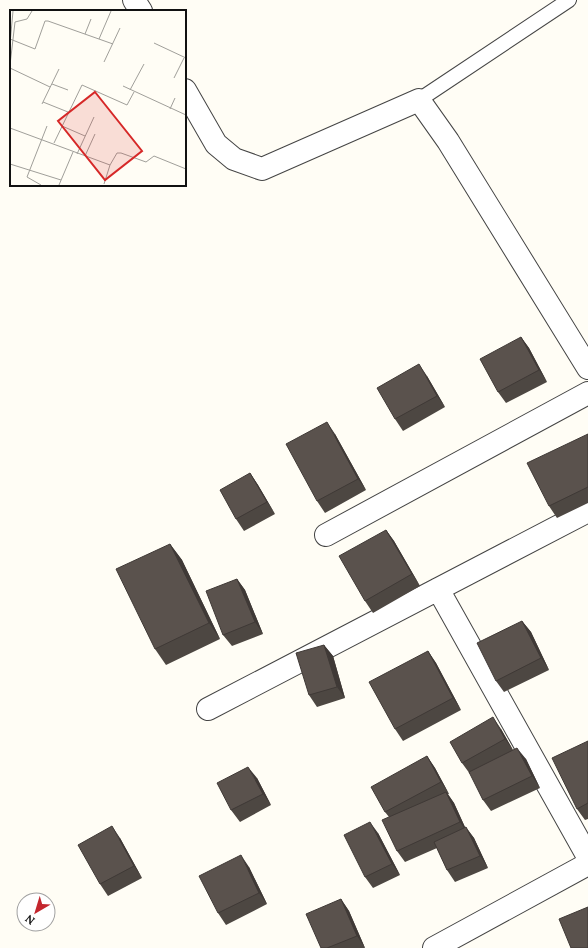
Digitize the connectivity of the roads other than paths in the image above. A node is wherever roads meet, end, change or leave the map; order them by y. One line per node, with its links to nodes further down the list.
1 (134, 0): 3 (street)
2 (569, 0): 5 (lane)
3 (140, 10)
4 (186, 92): 5 (street)
5 (419, 100): 6 (street)
6 (588, 368)
7 (588, 393): 9 (street)
8 (588, 511): 10 (street)
9 (326, 535)
10 (438, 589): 11 (street); 12 (street)
11 (208, 709)
12 (588, 857)
13 (588, 864): 14 (street)
14 (434, 948)

